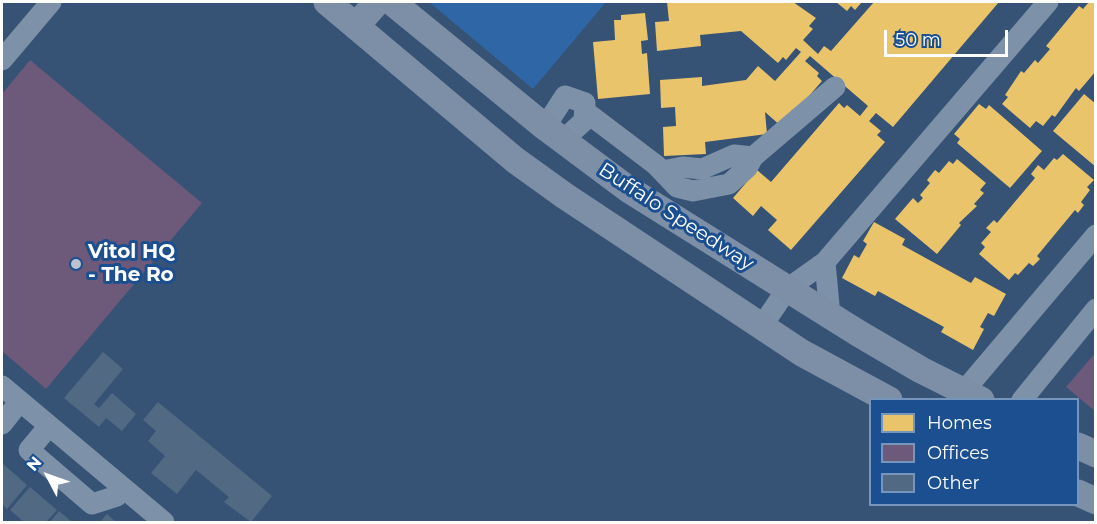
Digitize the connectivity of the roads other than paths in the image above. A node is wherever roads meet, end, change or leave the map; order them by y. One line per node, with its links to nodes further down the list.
1 (51, 2): 7 (street)
2 (327, 2): 6 (main road)
3 (377, 2): 6 (main road)
4 (392, 2): 9 (main road, Buffalo Speedway)
5 (1048, 2): 16 (street)
6 (356, 26): 12 (main road)
7 (2, 60)
8 (835, 87): 10 (street)
9 (554, 133): 12 (main road); 13 (street); 17 (main road, Buffalo Speedway)
10 (753, 157): 11 (street); 14 (street)
11 (715, 164): 13 (street); 14 (street)
12 (510, 166): 20 (main road)
13 (662, 171): 14 (street)
14 (724, 185)
15 (1095, 235): 22 (street)
16 (825, 262): 17 (street); 19 (street)
17 (787, 289): 19 (main road, Buffalo Speedway); 20 (street)
18 (1095, 309): 24 (street)
19 (830, 316): 22 (main road, Buffalo Speedway)
20 (762, 326): 23 (main road)
21 (2, 386): 25 (street)
22 (968, 397)
23 (887, 398)
24 (1023, 398)
25 (20, 402): 26 (street); 27 (street)
26 (2, 424)
27 (49, 426): 30 (street); 30 (street)
28 (1079, 447): 29 (main road)
29 (1095, 454)
30 (122, 488): 33 (street)
31 (1079, 494): 32 (main road)
32 (1095, 501)
33 (164, 522)

